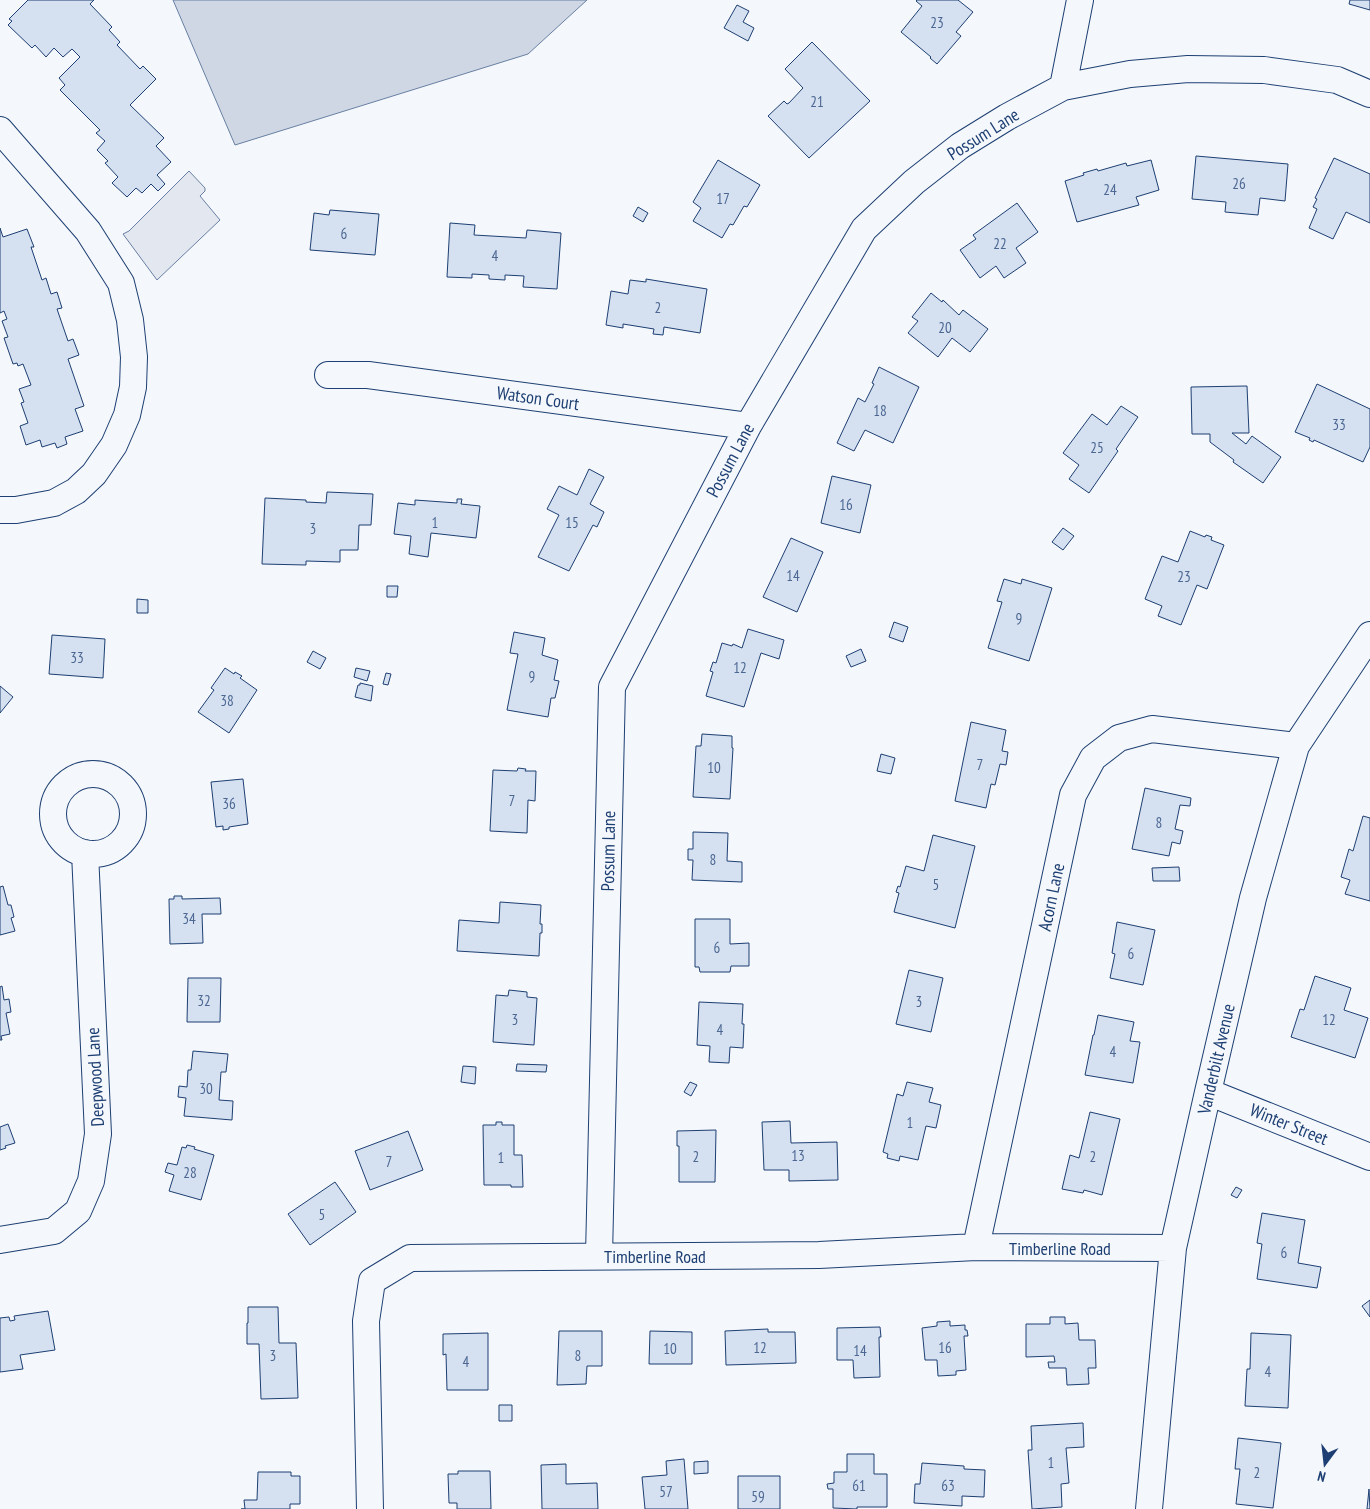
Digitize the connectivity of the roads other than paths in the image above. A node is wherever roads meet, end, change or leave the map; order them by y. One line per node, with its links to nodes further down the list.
1 (1080, 0): 2 (street)
2 (1063, 87): 3 (street, Possum Lane); 6 (street, Possum Lane)
3 (1370, 94)
4 (0, 130): 7 (street)
5 (328, 375): 6 (street, Watson Court)
6 (748, 426): 16 (street, Possum Lane)
7 (0, 510)
8 (1370, 635): 9 (street, Vanderbilt Avenue)
9 (1296, 746): 11 (street, Vanderbilt Avenue); 14 (street, Acorn Lane)
10 (84, 853): 13 (street, Deepwood Lane)
11 (1208, 1092): 12 (street, Winter Street); 15 (street, Vanderbilt Avenue)
12 (1370, 1157)
13 (0, 1240)
14 (976, 1247): 15 (street, Timberline Road); 16 (street, Timberline Road)
15 (1173, 1248): 18 (street, Vanderbilt Avenue)
16 (599, 1256): 17 (street, Timberline Road)
17 (370, 1509)
18 (1149, 1509)

